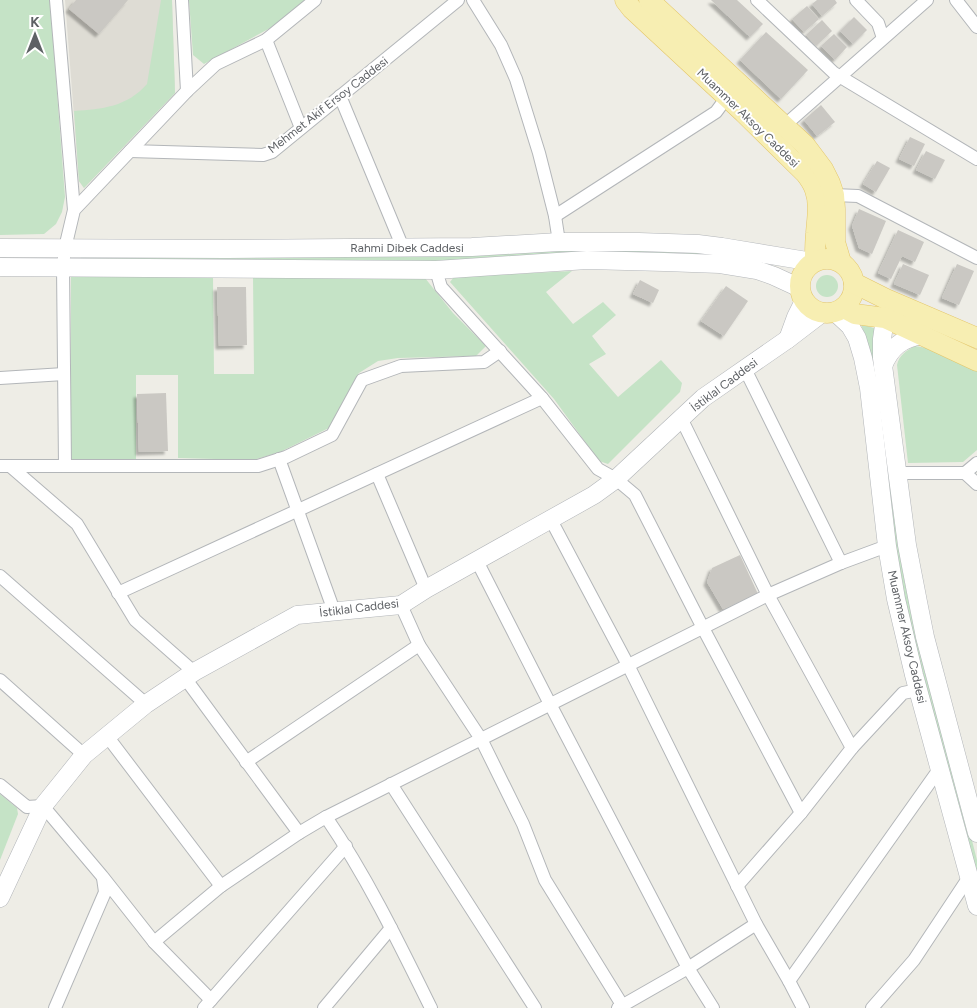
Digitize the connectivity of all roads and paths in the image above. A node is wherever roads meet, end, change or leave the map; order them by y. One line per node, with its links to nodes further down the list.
1 (56, 0): 24 (street)
2 (182, 0): 16 (street)
3 (315, 0): 14 (street)
4 (458, 0): 17 (street, Mehmet Akif Ersoy Caddesi)
5 (473, 0): 25 (street)
6 (624, 0): 18 (main road, Muammer Aksoy Caddesi)
7 (649, 0): 19 (main road)
8 (757, 0): 15 (street)
9 (856, 0): 13 (street)
10 (926, 0): 13 (street)
11 (956, 0): 12 (street)
12 (977, 27)
13 (883, 38): 15 (street)
14 (266, 40): 16 (street); 20 (street)
15 (840, 76): 19 (street); 22 (street)
16 (188, 91): 21 (street)
17 (340, 96): 20 (street, Mehmet Akif Ersoy Caddesi); 29 (street)
18 (727, 97): 25 (street); 31 (main road, Muammer Aksoy Caddesi)
19 (784, 126): 23 (main road)
20 (301, 128): 21 (street, Mehmet Akif Ersoy Caddesi)
21 (130, 151): 24 (street)
22 (977, 159)
23 (834, 195): 30 (street); 32 (main road)
24 (74, 210): 28 (street)
25 (555, 216): 26 (street)
26 (559, 242): 29 (main road, Rahmi Dibek Caddesi); 31 (main road, Rahmi Dibek Caddesi)
27 (0, 248): 28 (main road, Rahmi Dibek Caddesi)
28 (65, 248): 29 (main road, Rahmi Dibek Caddesi); 34 (street)
29 (403, 248)
30 (977, 258)
31 (814, 262): 32 (main road, Rahmi Dibek Caddesi); 37 (main road)
32 (841, 262): 36 (main road)
33 (0, 266): 34 (main road, Rahmi Dibek Caddesi)
34 (63, 267): 35 (main road, Rahmi Dibek Caddesi); 47 (street)
35 (436, 270): 37 (main road, Rahmi Dibek Caddesi); 43 (street)
36 (854, 283): 38 (main road, Rahmi Dibek Caddesi); 39 (main road)
37 (802, 294): 39 (main road, Rahmi Dibek Caddesi); 42 (main road)
38 (886, 309): 39 (main road, Rahmi Dibek Caddesi); 40 (main road, Rahmi Dibek Caddesi); 41 (main road, Rahmi Dibek Caddesi); 45 (main road)
39 (834, 311): 42 (main road, İstiklal Caddesi); 62 (main road, Muammer Aksoy Caddesi)
40 (922, 335): 44 (main road, Rahmi Dibek Caddesi); 45 (main road)
41 (977, 338)
42 (788, 339): 46 (main road, İstiklal Caddesi)
43 (500, 351): 49 (street); 51 (street)
44 (977, 361)
45 (883, 366): 55 (main road)
46 (745, 368): 50 (main road, İstiklal Caddesi); 64 (street)
47 (64, 374): 48 (street); 54 (street)
48 (0, 378)
49 (542, 398): 57 (street); 58 (street)
50 (681, 418): 58 (main road, İstiklal Caddesi); 68 (street)
51 (279, 459): 54 (street); 60 (street)
52 (977, 463): 56 (street)
53 (5, 466): 54 (street); 67 (street)
54 (65, 466)
55 (898, 473): 56 (street); 91 (main road)
56 (965, 473): 59 (street)
57 (377, 474): 60 (street); 66 (street)
58 (616, 479): 61 (main road, İstiklal Caddesi); 71 (street)
59 (977, 484)
60 (298, 510): 67 (street); 70 (street)
61 (551, 520): 63 (main road, İstiklal Caddesi); 73 (street)
62 (887, 546): 64 (street); 76 (main road, Muammer Aksoy Caddesi)
63 (477, 561): 66 (main road, İstiklal Caddesi); 78 (street)
64 (841, 562): 68 (street)
65 (3, 584): 77 (street)
66 (426, 589): 69 (main road, İstiklal Caddesi)
67 (118, 593): 74 (street)
68 (768, 595): 71 (street); 81 (street)
69 (401, 605): 70 (main road, İstiklal Caddesi); 72 (street)
70 (334, 611): 74 (main road, İstiklal Caddesi)
71 (702, 628): 73 (street); 88 (street)
72 (419, 645): 80 (street); 83 (street)
73 (628, 665): 78 (street); 96 (street)
74 (189, 675): 77 (main road, İstiklal Caddesi); 83 (street)
75 (0, 680): 82 (street)
76 (918, 690): 81 (street); 84 (main road, Muammer Aksoy Caddesi)
77 (146, 704): 79 (main road, İstiklal Caddesi)
78 (550, 704): 80 (street); 102 (street)
79 (107, 736): 82 (main road, İstiklal Caddesi); 95 (street)
80 (481, 739): 85 (street); 105 (street)
81 (852, 748): 88 (street)
82 (84, 755): 87 (main road, İstiklal Caddesi)
83 (246, 762): 90 (street)
84 (940, 768): 94 (main road, Muammer Aksoy Caddesi); 103 (street)
85 (392, 784): 89 (street); 109 (street)
86 (0, 785): 87 (street)
87 (43, 806): 93 (street); 97 (main road, İstiklal Caddesi)
88 (801, 813): 96 (street)
89 (326, 817): 90 (street); 92 (street)
90 (299, 833): 95 (street)
91 (977, 833)
92 (346, 846): 100 (street); 104 (street)
93 (102, 876): 101 (street); 106 (street)
94 (969, 877): 98 (main road, Muammer Aksoy Caddesi); 112 (street)
95 (221, 886): 101 (street)
96 (737, 886): 99 (street)
97 (1, 894)
98 (977, 906)
99 (756, 924): 102 (street); 103 (street)
100 (391, 928): 107 (street); 108 (street)
101 (154, 942): 104 (street)
102 (688, 968): 105 (street); 110 (street)
103 (789, 981): 111 (street)
104 (207, 1004)
105 (621, 1007)
106 (55, 1008)
107 (324, 1008)
108 (431, 1008)
109 (534, 1008)
110 (713, 1008)
111 (802, 1008)
112 (872, 1008)

